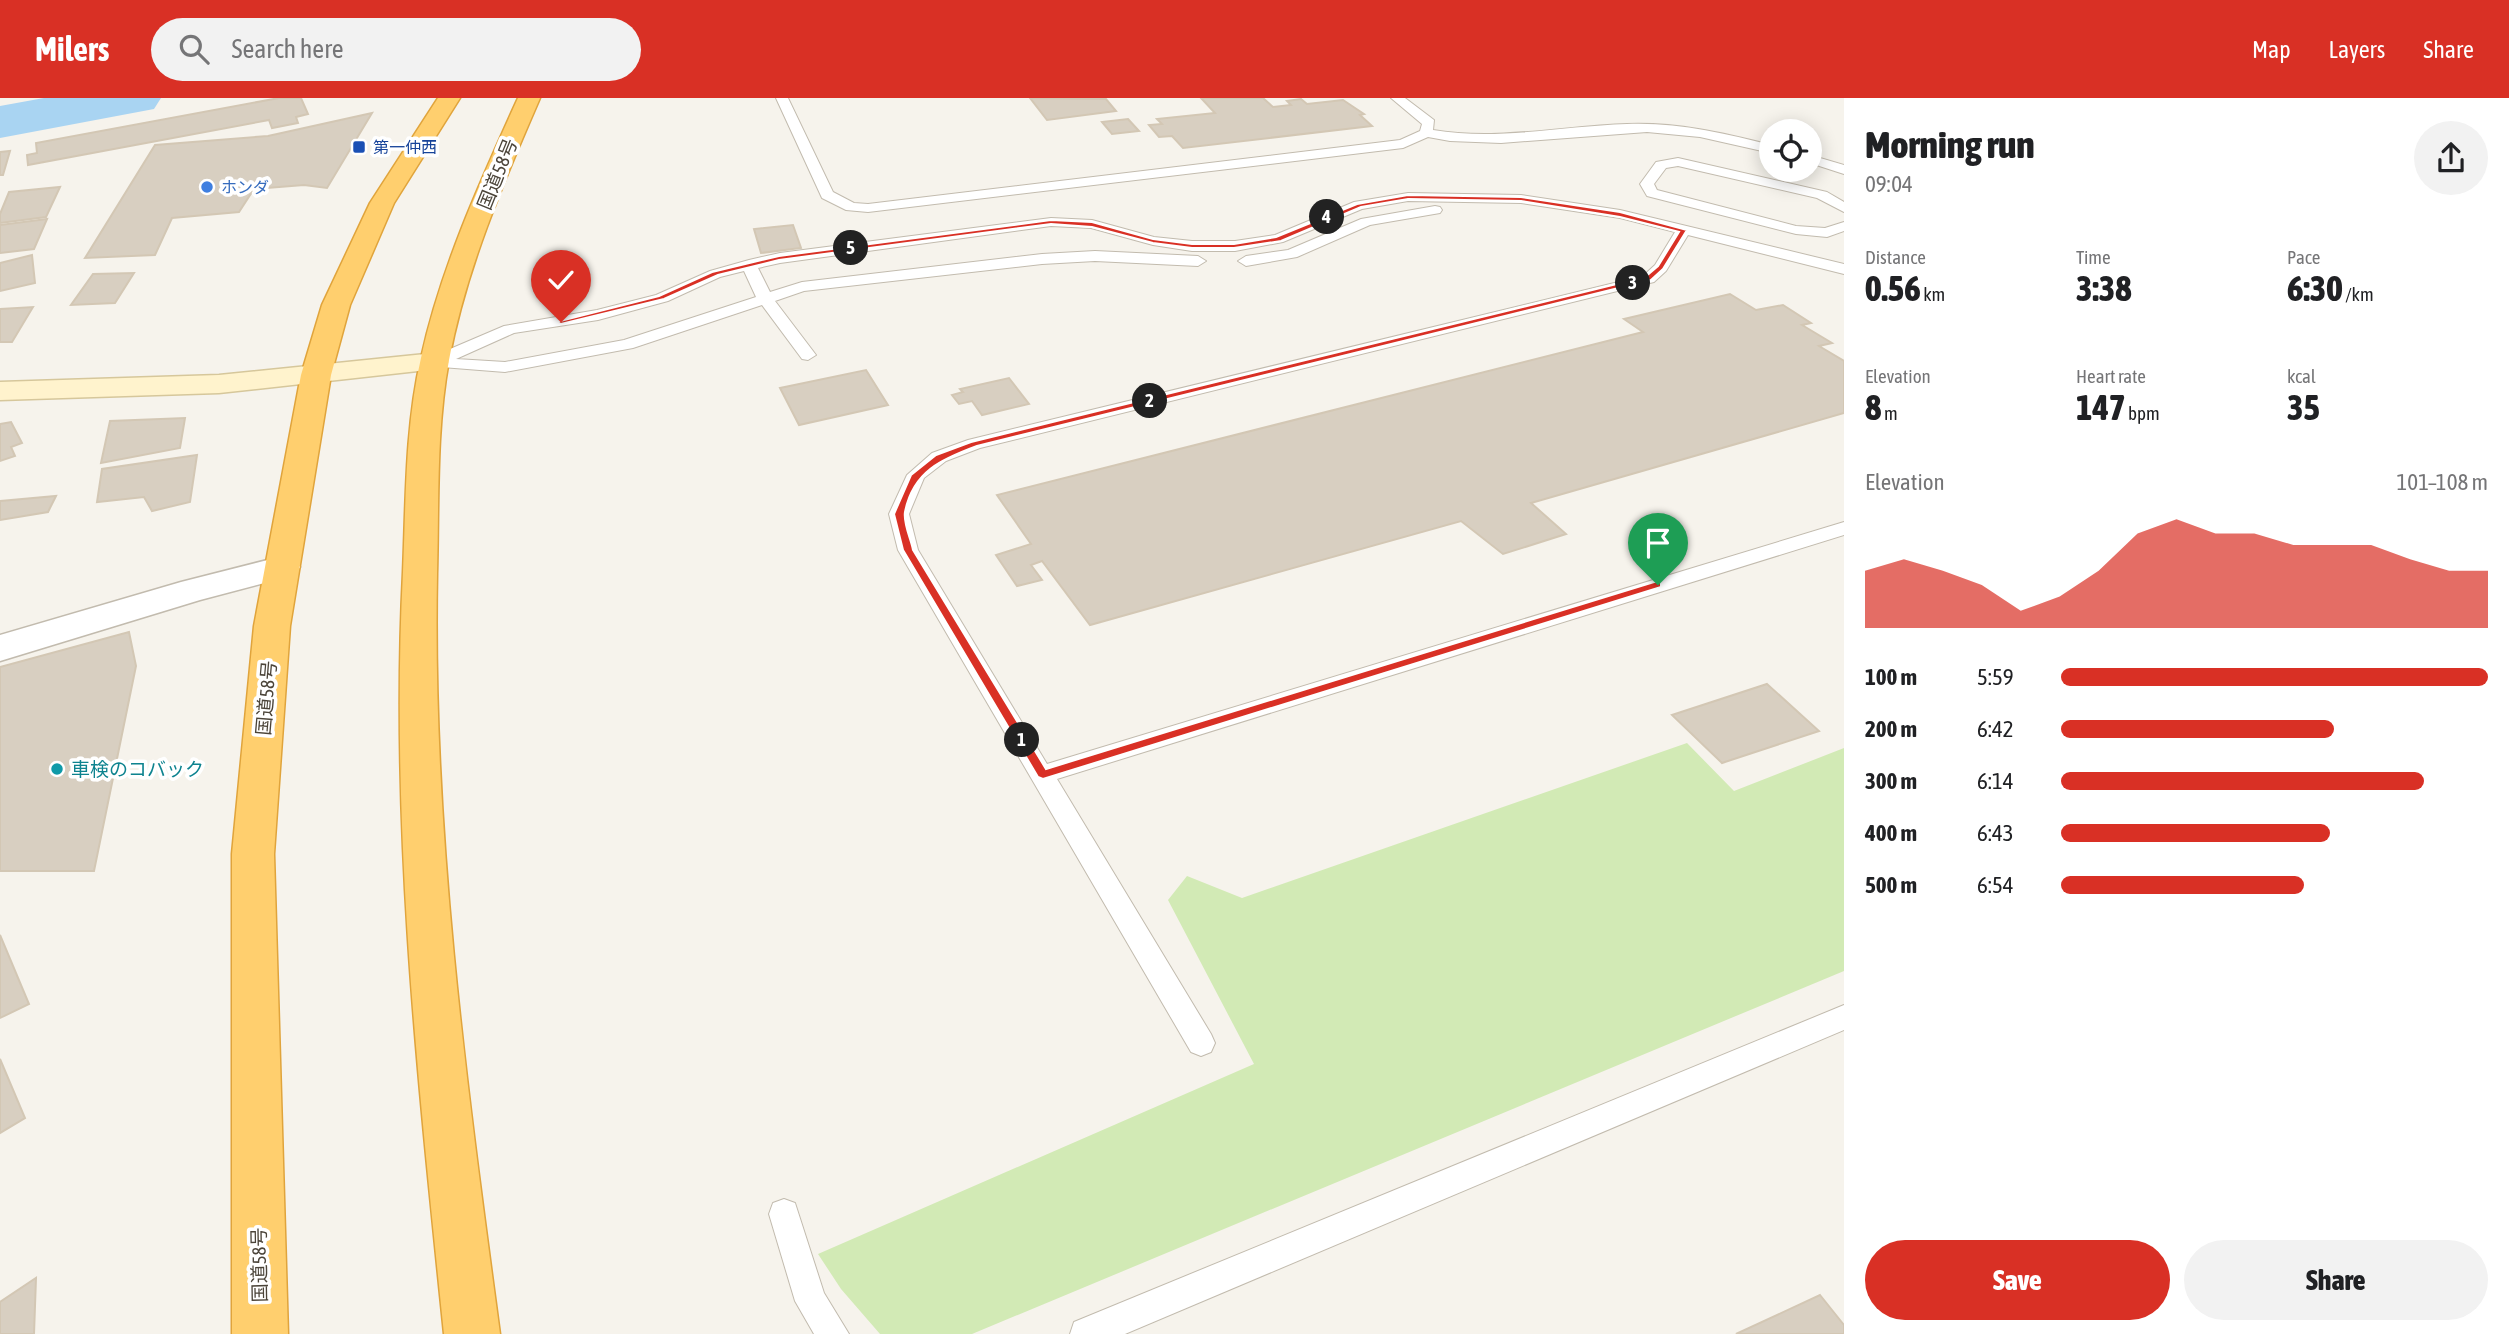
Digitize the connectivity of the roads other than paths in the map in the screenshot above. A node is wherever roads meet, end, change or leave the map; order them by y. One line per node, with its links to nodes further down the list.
1 (449, 98): 18 (highway, 国道58号)
2 (529, 98): 17 (highway, 国道58号)
3 (782, 98): 5 (lane)
4 (1397, 98): 5 (lane)
5 (1426, 133): 6 (lane)
6 (1759, 146)
7 (1822, 163): 8 (lane)
8 (1844, 170)
9 (1844, 208): 11 (lane)
10 (1654, 225): 12 (lane); 13 (lane); 15 (lane)
11 (1844, 226)
12 (1683, 230): 14 (lane); 23 (lane)
13 (749, 265): 15 (lane); 17 (lane)
14 (1844, 269)
15 (765, 299): 16 (lane); 17 (lane)
16 (808, 355)
17 (435, 362): 18 (street); 28 (highway, 国道58号)
18 (316, 375): 19 (street); 21 (highway, 国道58号)
19 (0, 391)
20 (1844, 528): 23 (lane)
21 (283, 567): 22 (street); 27 (highway, 国道58号)
22 (0, 648)
23 (1043, 774): 25 (lane)
24 (1842, 1021): 30 (lane)
25 (1201, 1043)
26 (784, 1214): 29 (lane)
27 (260, 1334)
28 (472, 1334)
29 (833, 1334)
30 (1086, 1334)

